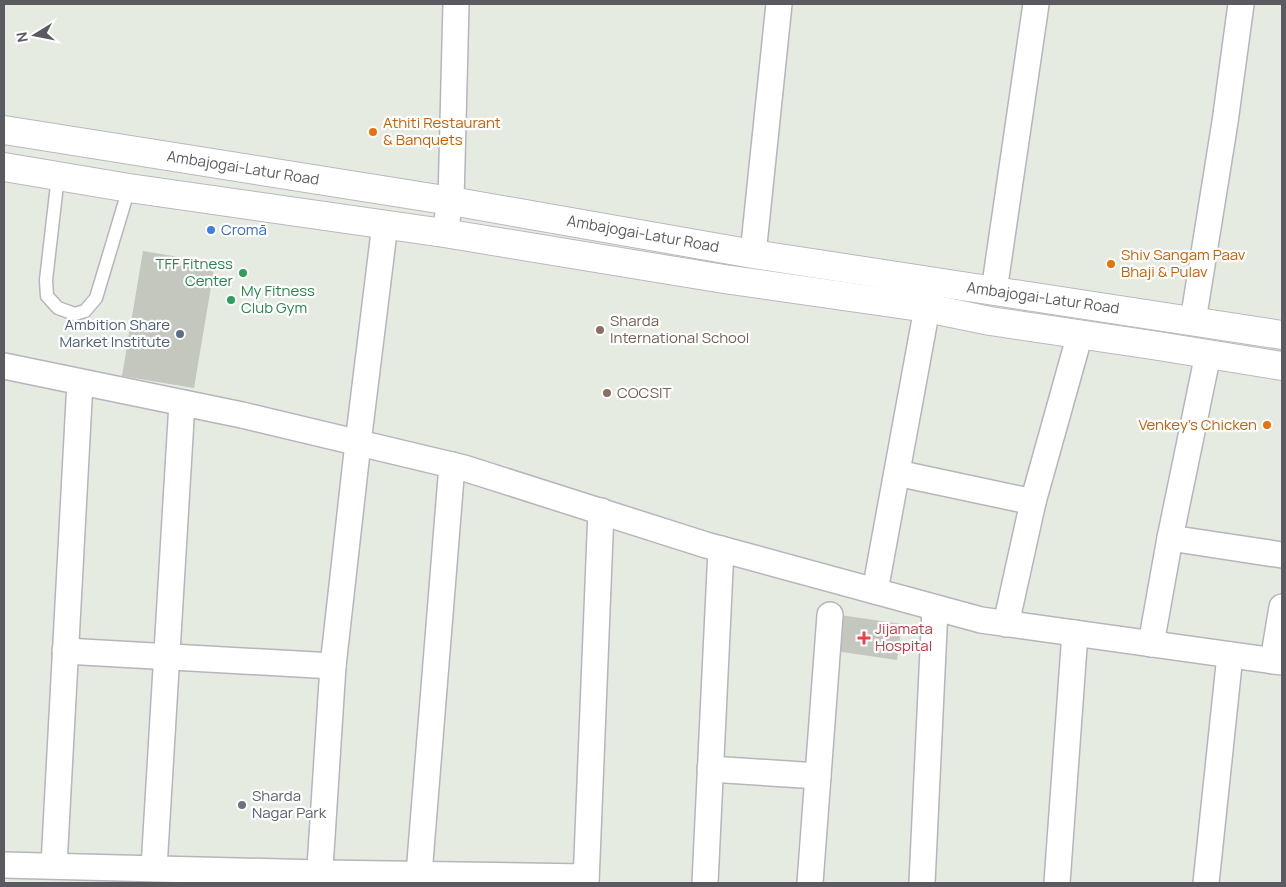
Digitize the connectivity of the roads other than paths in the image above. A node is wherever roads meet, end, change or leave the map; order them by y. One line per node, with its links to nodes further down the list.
1 (456, 4): 9 (street)
2 (779, 4): 12 (street)
3 (1036, 4): 13 (street)
4 (1241, 4): 15 (street)
5 (4, 130): 9 (main road, Ambajogai-Latur Road)
6 (4, 167): 7 (main road, Ambajogai-Latur Road)
7 (58, 176): 8 (main road, Ambajogai-Latur Road); 8 (lane)
8 (129, 188): 10 (main road, Ambajogai-Latur Road)
9 (451, 201): 11 (street); 12 (main road, Ambajogai-Latur Road)
10 (385, 224): 11 (main road, Ambajogai-Latur Road); 23 (street)
11 (444, 233): 14 (main road, Ambajogai-Latur Road)
12 (753, 254): 13 (main road, Ambajogai-Latur Road)
13 (994, 291): 15 (main road, Ambajogai-Latur Road)
14 (927, 308): 16 (main road, Ambajogai-Latur Road); 25 (street)
15 (1193, 321): 17 (main road, Ambajogai-Latur Road)
16 (1080, 334): 18 (main road, Ambajogai-Latur Road); 26 (street)
17 (1282, 335)
18 (1208, 354): 20 (main road, Ambajogai-Latur Road); 28 (street)
19 (4, 366): 21 (street)
20 (1282, 366)
21 (80, 382): 22 (street); 38 (street)
22 (182, 403): 23 (street); 40 (street)
23 (358, 442): 24 (street); 42 (street)
24 (452, 465): 27 (street); 48 (street)
25 (897, 473): 26 (street); 31 (street)
26 (1033, 502): 35 (street)
27 (601, 512): 29 (street); 52 (street)
28 (1170, 538): 30 (street); 37 (street)
29 (721, 549): 31 (street); 43 (street)
30 (1282, 556)
31 (875, 591): 33 (street)
32 (1282, 607): 41 (street)
33 (935, 608): 35 (street); 55 (street)
34 (830, 615): 44 (street)
35 (1006, 624): 36 (street)
36 (1075, 633): 37 (street); 56 (street)
37 (1151, 644): 39 (street)
38 (65, 650): 40 (street); 47 (street)
39 (1230, 655): 41 (street); 57 (street)
40 (167, 656): 42 (street); 46 (street)
41 (1277, 662)
42 (334, 666): 50 (street)
43 (710, 769): 44 (street); 53 (street)
44 (818, 776): 54 (street)
45 (4, 865): 47 (street)
46 (154, 868): 47 (street); 49 (street)
47 (68, 871)
48 (419, 874): 50 (street); 51 (street)
49 (198, 876): 50 (street)
50 (320, 878)
51 (450, 879): 52 (street)
52 (586, 880)
53 (705, 883)
54 (810, 883)
55 (922, 883)
56 (1057, 883)
57 (1206, 883)

